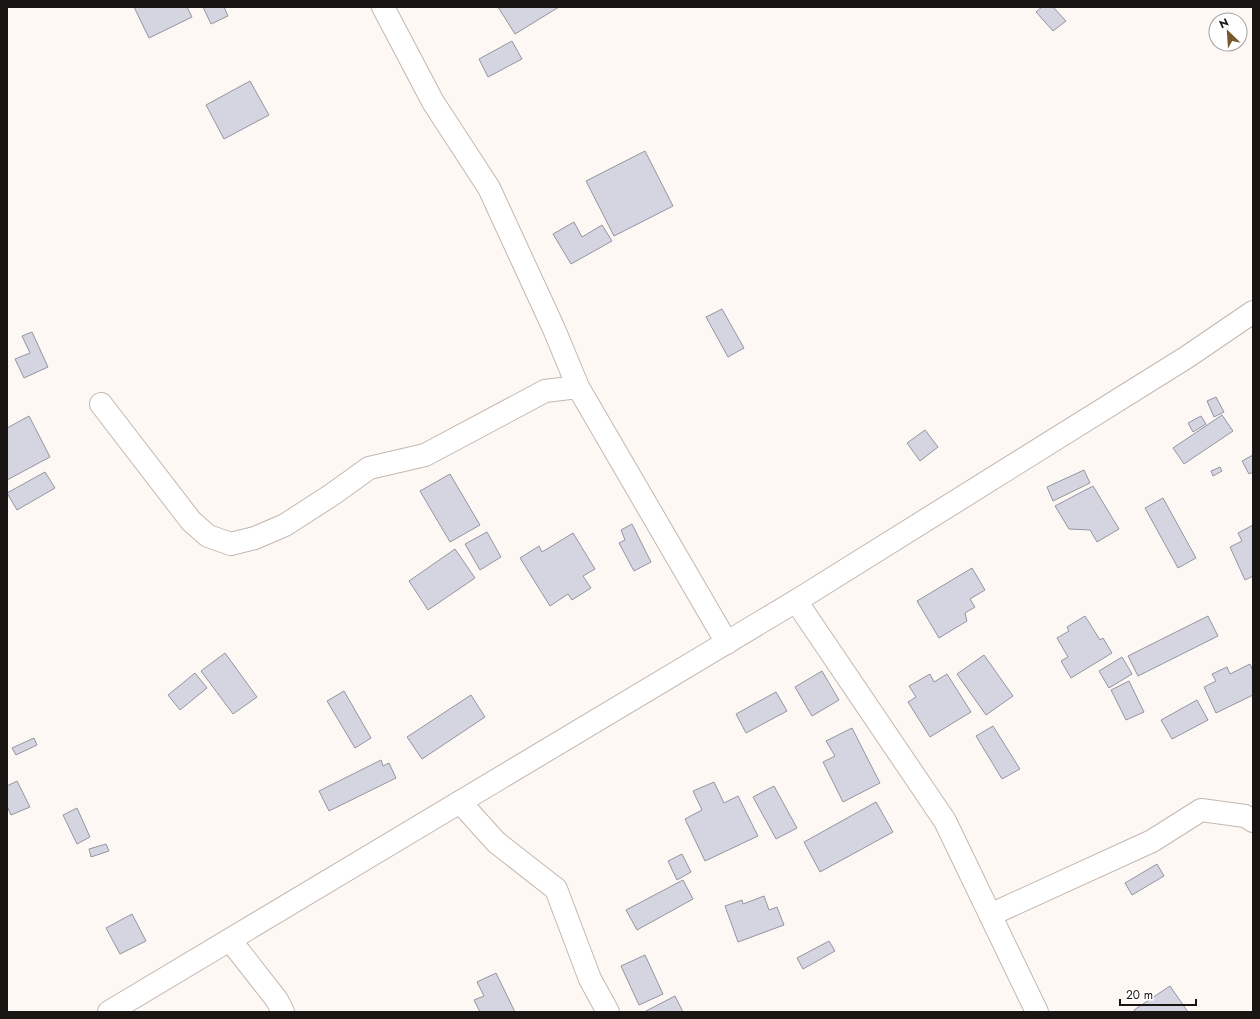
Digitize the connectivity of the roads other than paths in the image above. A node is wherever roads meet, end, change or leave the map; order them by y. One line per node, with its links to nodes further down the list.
1 (383, 7): 3 (street)
2 (1253, 312): 5 (street)
3 (578, 387): 4 (street); 6 (street)
4 (101, 404)
5 (796, 601): 6 (street); 9 (street)
6 (727, 643): 7 (street)
7 (460, 802): 10 (street); 13 (street)
8 (1253, 821): 9 (street)
9 (990, 915): 14 (street)
10 (230, 940): 11 (street); 12 (street)
11 (109, 1012)
12 (283, 1012)
13 (608, 1012)
14 (1036, 1012)

